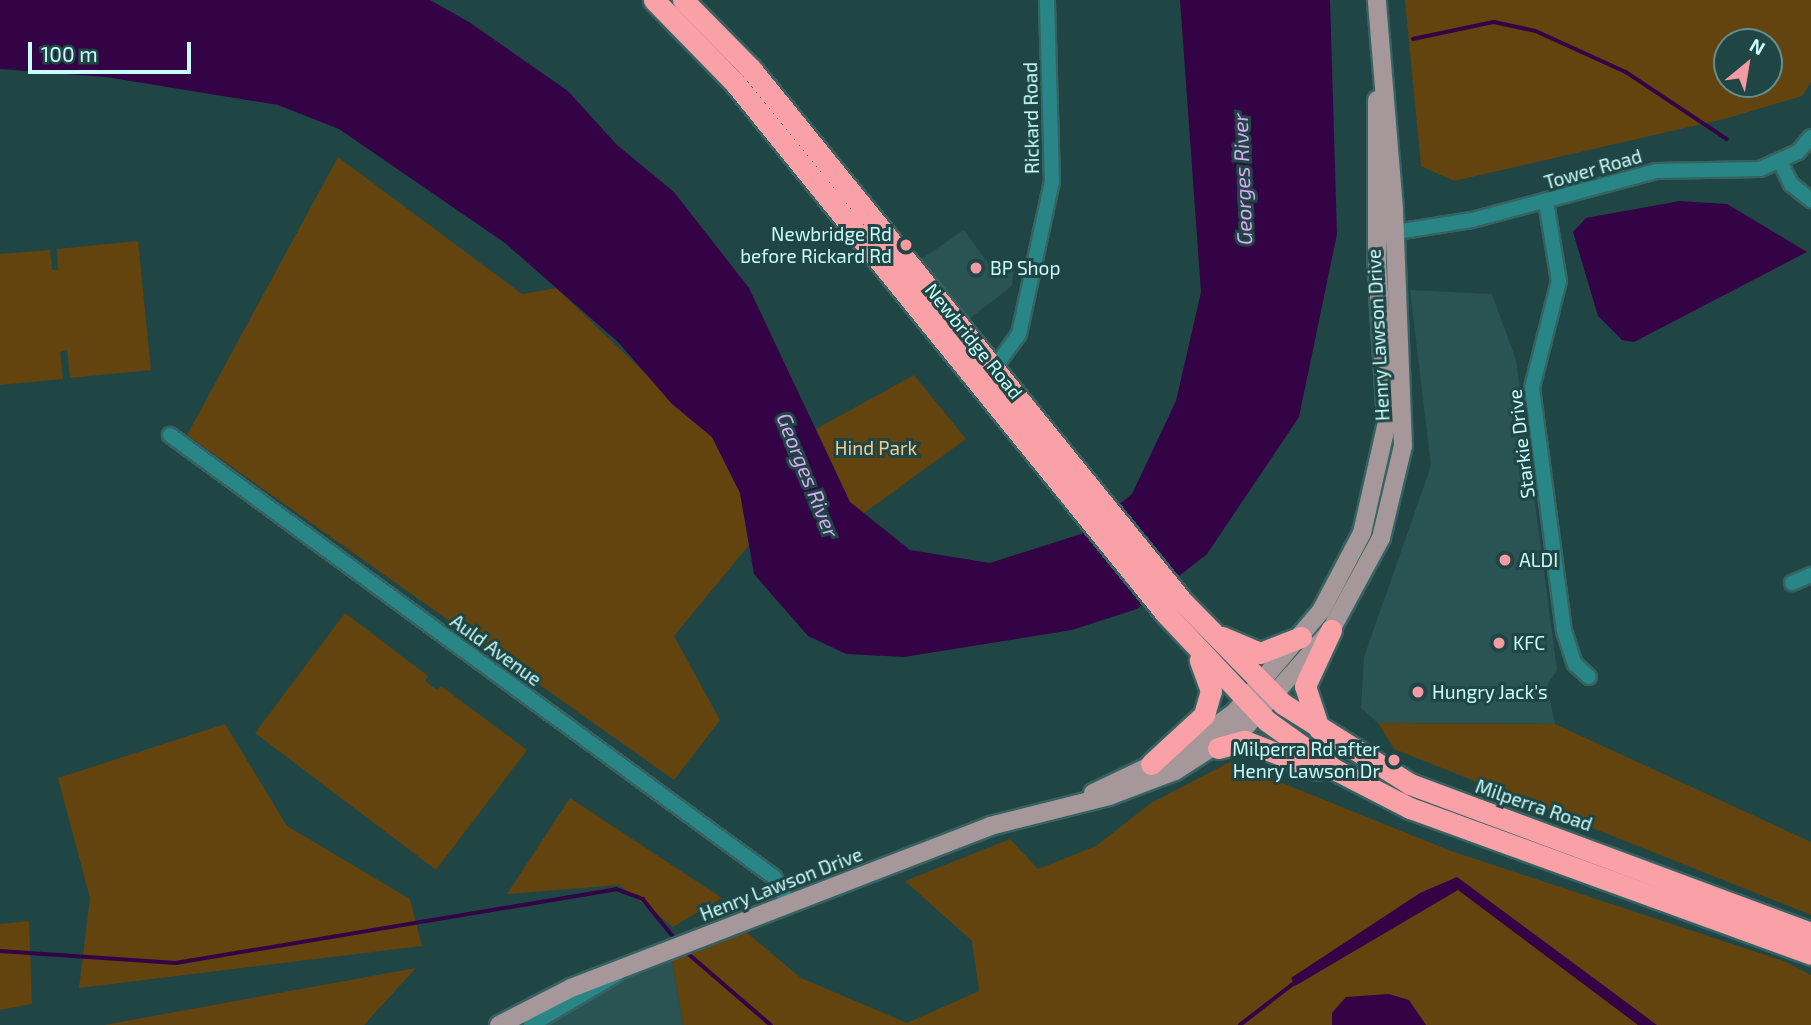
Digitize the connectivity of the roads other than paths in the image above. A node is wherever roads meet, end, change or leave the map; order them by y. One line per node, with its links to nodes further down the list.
1 (653, 0): 10 (highway, Newbridge Road)
2 (683, 0): 10 (highway, Newbridge Road)
3 (1047, 0): 10 (street, Rickard Road)
4 (1377, 0): 9 (main road, Henry Lawson Drive)
5 (1811, 137): 6 (street, Tower Road)
6 (1781, 163): 7 (street); 8 (street, Tower Road)
7 (1811, 200)
8 (1546, 202): 9 (street, Tower Road); 19 (street, Starkie Drive)
9 (1385, 234): 15 (main road, Henry Lawson Drive); 17 (main road, Henry Lawson Drive)
10 (987, 378): 14 (highway, Newbridge Road)
11 (170, 435): 27 (street, Auld Avenue)
12 (1811, 575): 13 (street)
13 (1792, 583)
14 (1174, 607): 16 (highway, Newbridge Road); 18 (highway, Newbridge Road)
15 (1331, 630): 20 (main road, Henry Lawson Drive); 22 (highway)
16 (1210, 632): 17 (highway); 20 (highway, Newbridge Road)
17 (1301, 637): 20 (main road, Henry Lawson Drive)
18 (1190, 643): 21 (highway, Newbridge Road); 24 (highway)
19 (1589, 677)
20 (1267, 690): 21 (main road, Henry Lawson Drive); 22 (highway, Milperra Road)
21 (1251, 707): 23 (main road, Henry Lawson Drive); 24 (main road, Henry Lawson Drive); 25 (highway)
22 (1320, 731): 28 (highway, Milperra Road)
23 (1218, 748): 25 (highway); 26 (main road, Henry Lawson Drive)
24 (1151, 764): 26 (main road, Henry Lawson Drive)
25 (1381, 794): 29 (highway)
26 (1084, 798): 27 (main road, Henry Lawson Drive)
27 (789, 904): 30 (main road, Henry Lawson Drive)
28 (1811, 933)
29 (1811, 954)
30 (628, 966): 31 (main road, Henry Lawson Drive); 32 (street)
31 (499, 1025)
32 (531, 1025)

